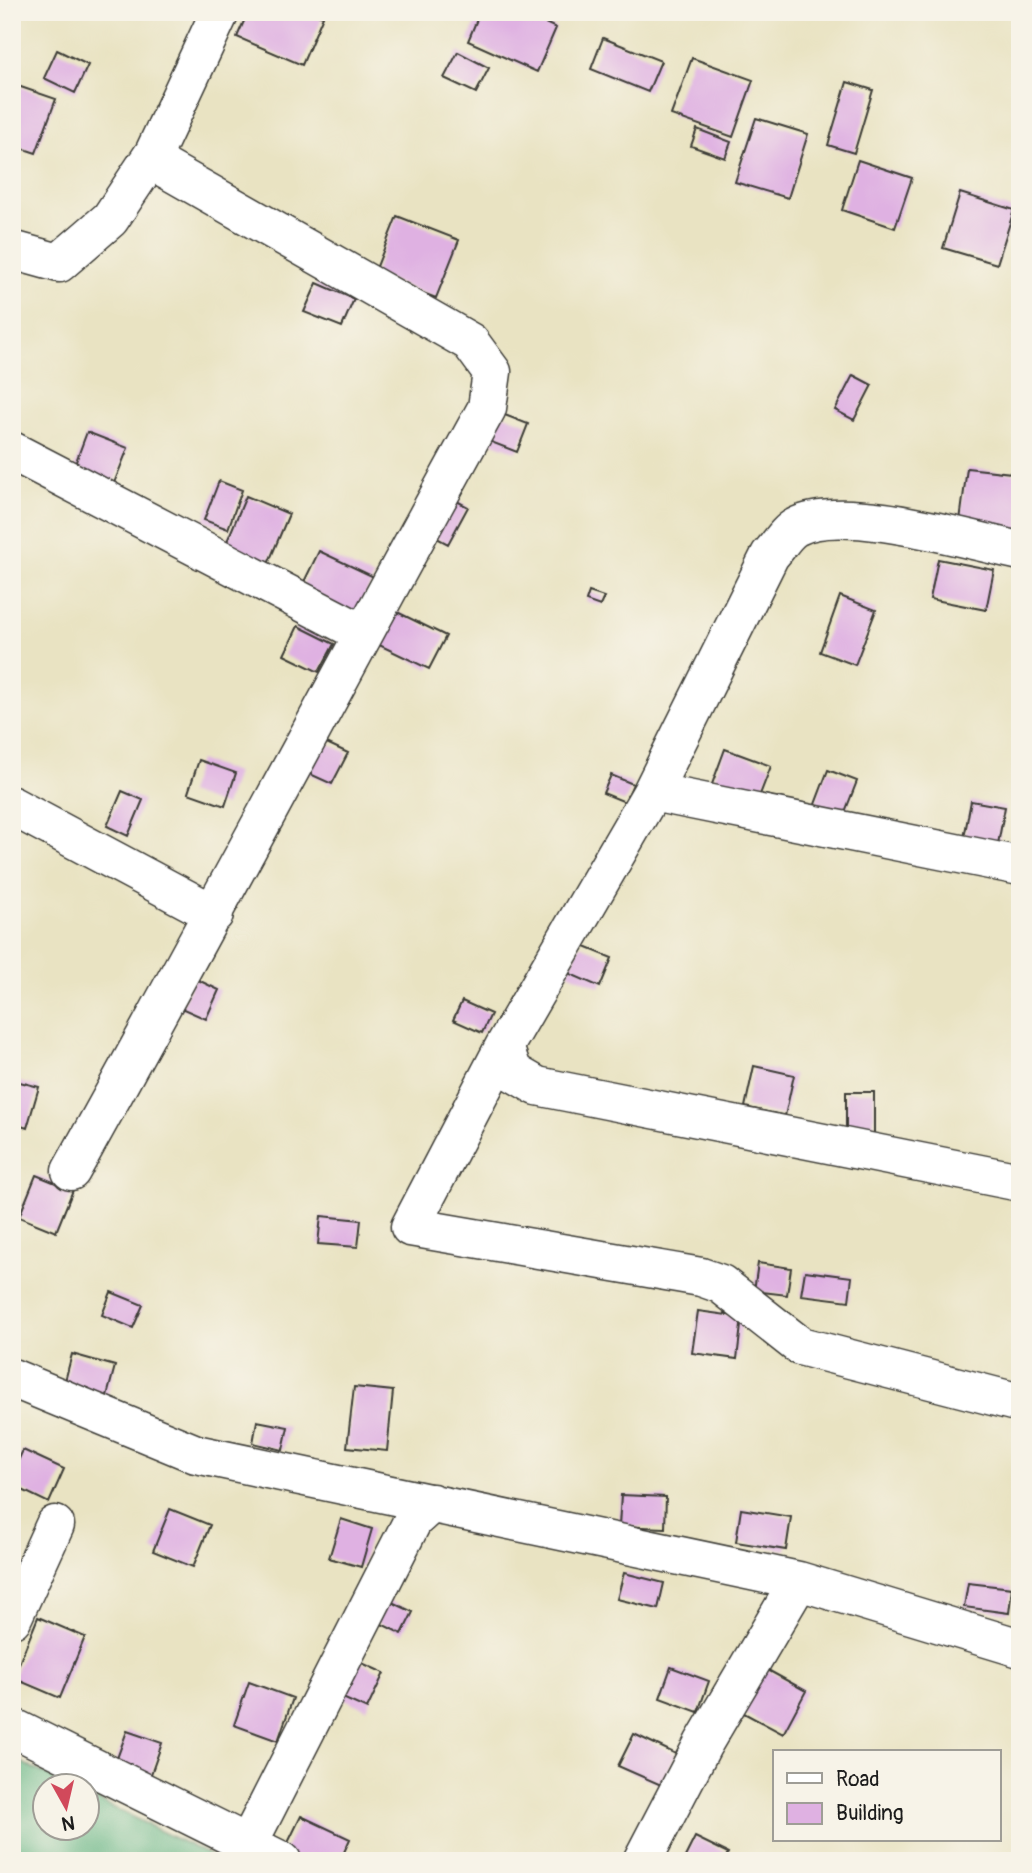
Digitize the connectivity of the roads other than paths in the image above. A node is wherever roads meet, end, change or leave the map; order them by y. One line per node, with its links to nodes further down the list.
1 (220, 12): 2 (street)
2 (154, 153): 3 (street); 6 (street)
3 (12, 250)
4 (12, 450): 6 (street)
5 (1020, 551): 7 (street)
6 (362, 634): 10 (street)
7 (652, 792): 9 (street); 11 (street)
8 (12, 806): 10 (street)
9 (1020, 866)
10 (214, 914): 12 (street)
11 (504, 1047): 13 (street); 15 (street)
12 (71, 1171)
13 (1020, 1182)
14 (12, 1378): 16 (street)
15 (1020, 1404)
16 (432, 1503): 18 (street); 22 (street)
17 (55, 1525): 19 (street)
18 (799, 1581): 20 (street); 24 (street)
19 (12, 1619)
20 (1020, 1648)
21 (12, 1727): 22 (street)
22 (248, 1844): 23 (street)
23 (282, 1861)
24 (642, 1861)

